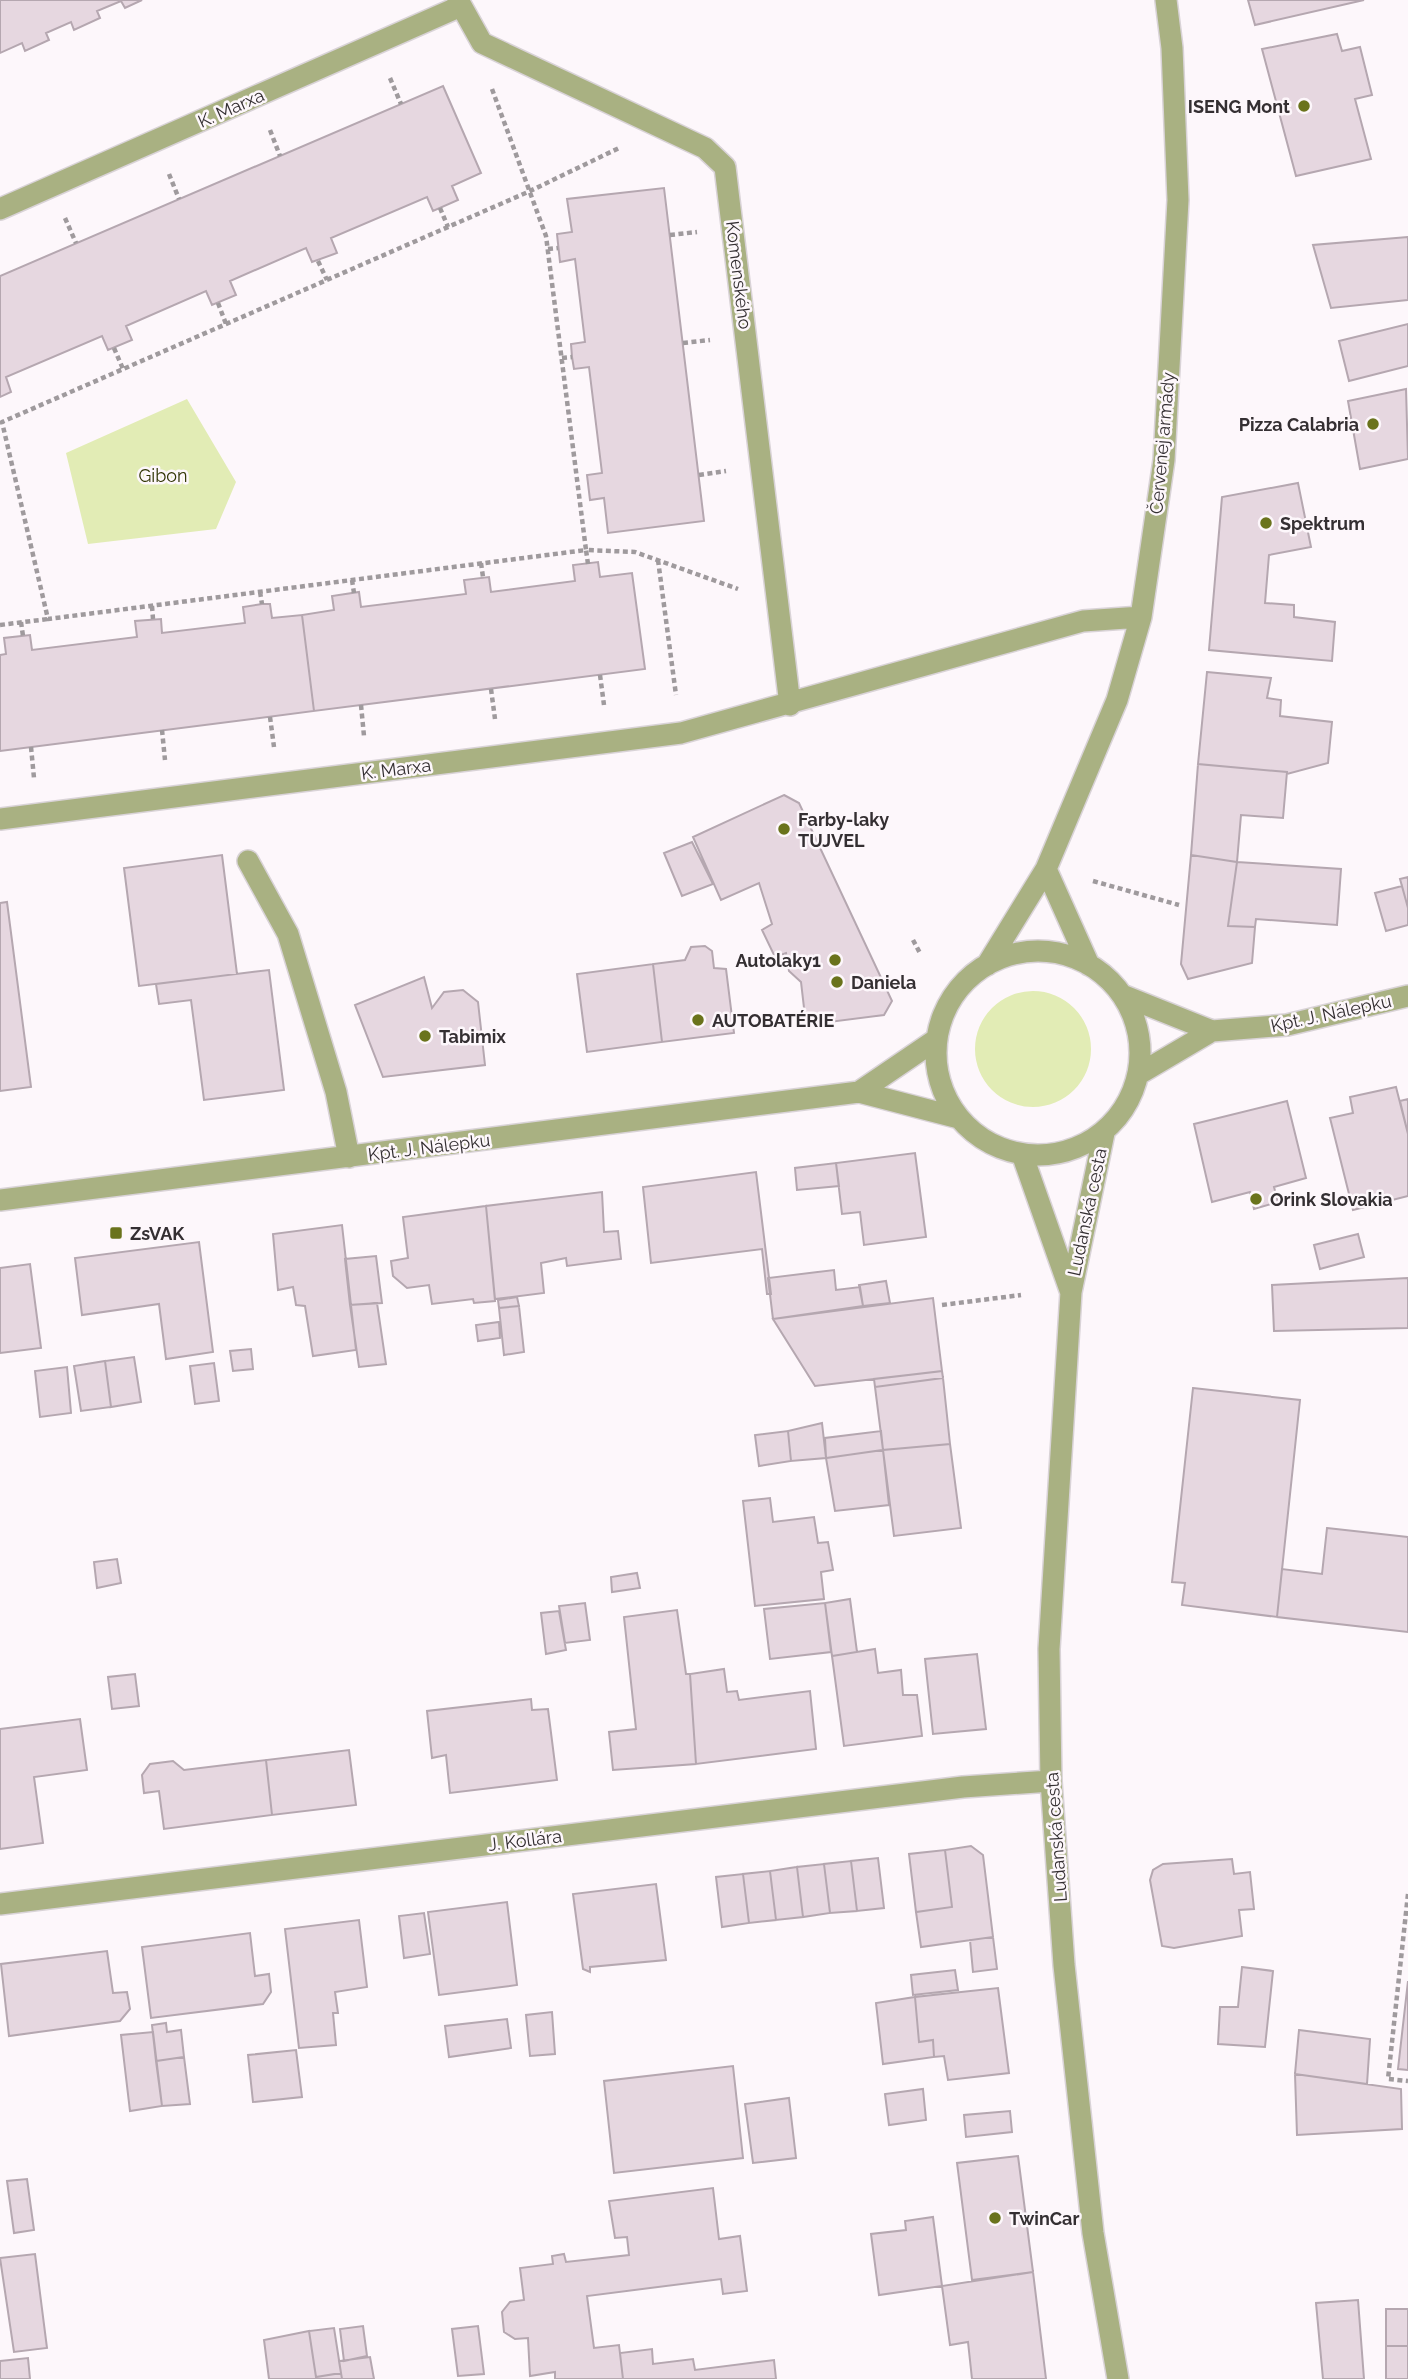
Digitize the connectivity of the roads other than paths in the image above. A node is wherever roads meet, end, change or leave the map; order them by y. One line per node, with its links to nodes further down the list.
1 (1166, 0): 4 (street, Červenej armády)
2 (460, 3): 3 (street, K. Marxa); 5 (street, Komenského)
3 (1, 206)
4 (1141, 617): 5 (street, K. Marxa); 8 (street, Červenej armády)
5 (790, 705): 6 (street, K. Marxa)
6 (0, 819)
7 (248, 861): 20 (street)
8 (1045, 869): 9 (street, Červenej armády); 10 (street)
9 (987, 965): 10 (street); 14 (street)
10 (1089, 965): 11 (street)
11 (1122, 995): 13 (street, Kpt. J. Nálepku); 15 (street)
12 (1408, 996): 13 (street, Kpt. J. Nálepku)
13 (1213, 1031): 15 (street, Kpt. J. Nálepku)
14 (937, 1039): 16 (street, Kpt. J. Nálepku); 17 (street)
15 (1139, 1074): 18 (street)
16 (859, 1093): 17 (street, Kpt. J. Nálepku); 20 (street, Kpt. J. Nálepku)
17 (959, 1118): 19 (street)
18 (1104, 1133): 19 (street); 22 (street, Ludanská cesta)
19 (1022, 1154): 22 (street, Ludanská cesta)
20 (349, 1157): 21 (street, Kpt. J. Nálepku)
21 (0, 1200)
22 (1071, 1292): 23 (street, Ludanská cesta)
23 (1051, 1781): 24 (street, J. Kollára); 25 (street, Ludanská cesta)
24 (0, 1904)
25 (1118, 2379)

